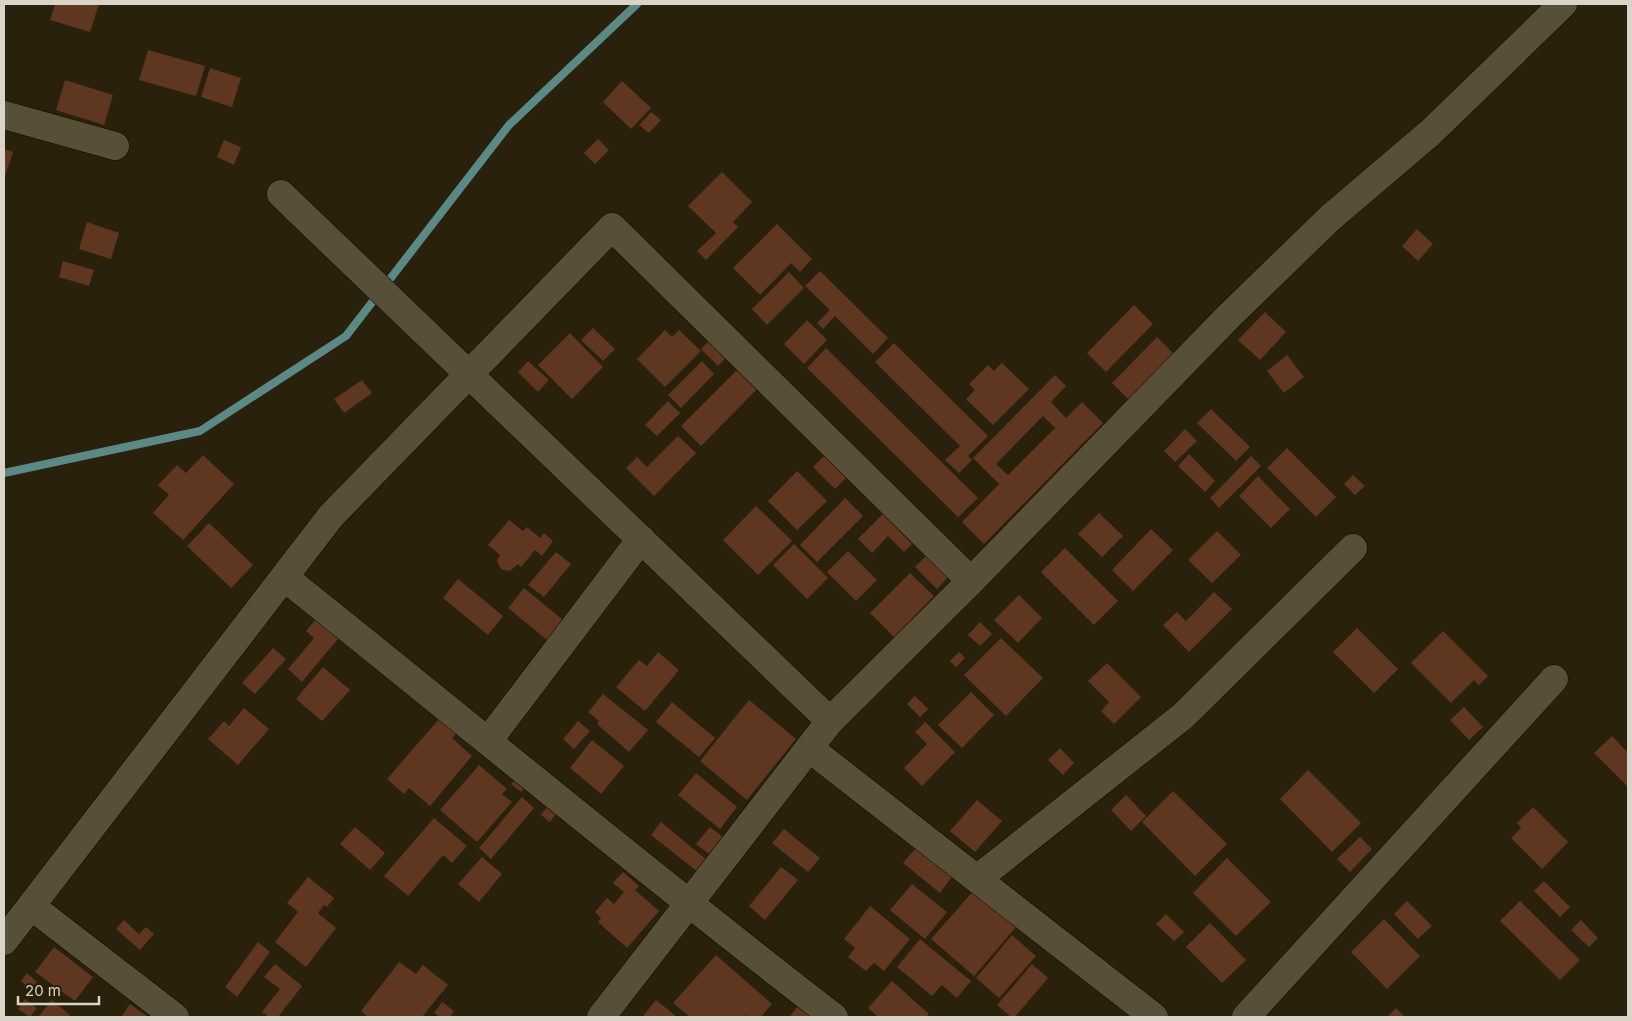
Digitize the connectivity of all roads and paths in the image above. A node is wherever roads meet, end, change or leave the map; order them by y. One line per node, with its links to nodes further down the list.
1 (1563, 4): 9 (street)
2 (4, 114): 3 (street)
3 (114, 146)
4 (282, 194): 5 (street)
5 (470, 375): 6 (street); 8 (street); 9 (street)
6 (641, 539): 11 (street); 12 (street)
7 (1353, 548): 14 (street)
8 (284, 577): 12 (street); 16 (street)
9 (971, 581): 11 (street)
10 (1554, 679): 22 (street)
11 (830, 721): 13 (street)
12 (488, 741): 15 (street)
13 (809, 748): 14 (street); 15 (street)
14 (977, 880): 21 (street)
15 (688, 904): 19 (street); 20 (street)
16 (31, 906): 17 (street); 18 (street)
17 (4, 941)
18 (175, 1017)
19 (601, 1017)
20 (834, 1017)
21 (1154, 1017)
22 (1246, 1017)

